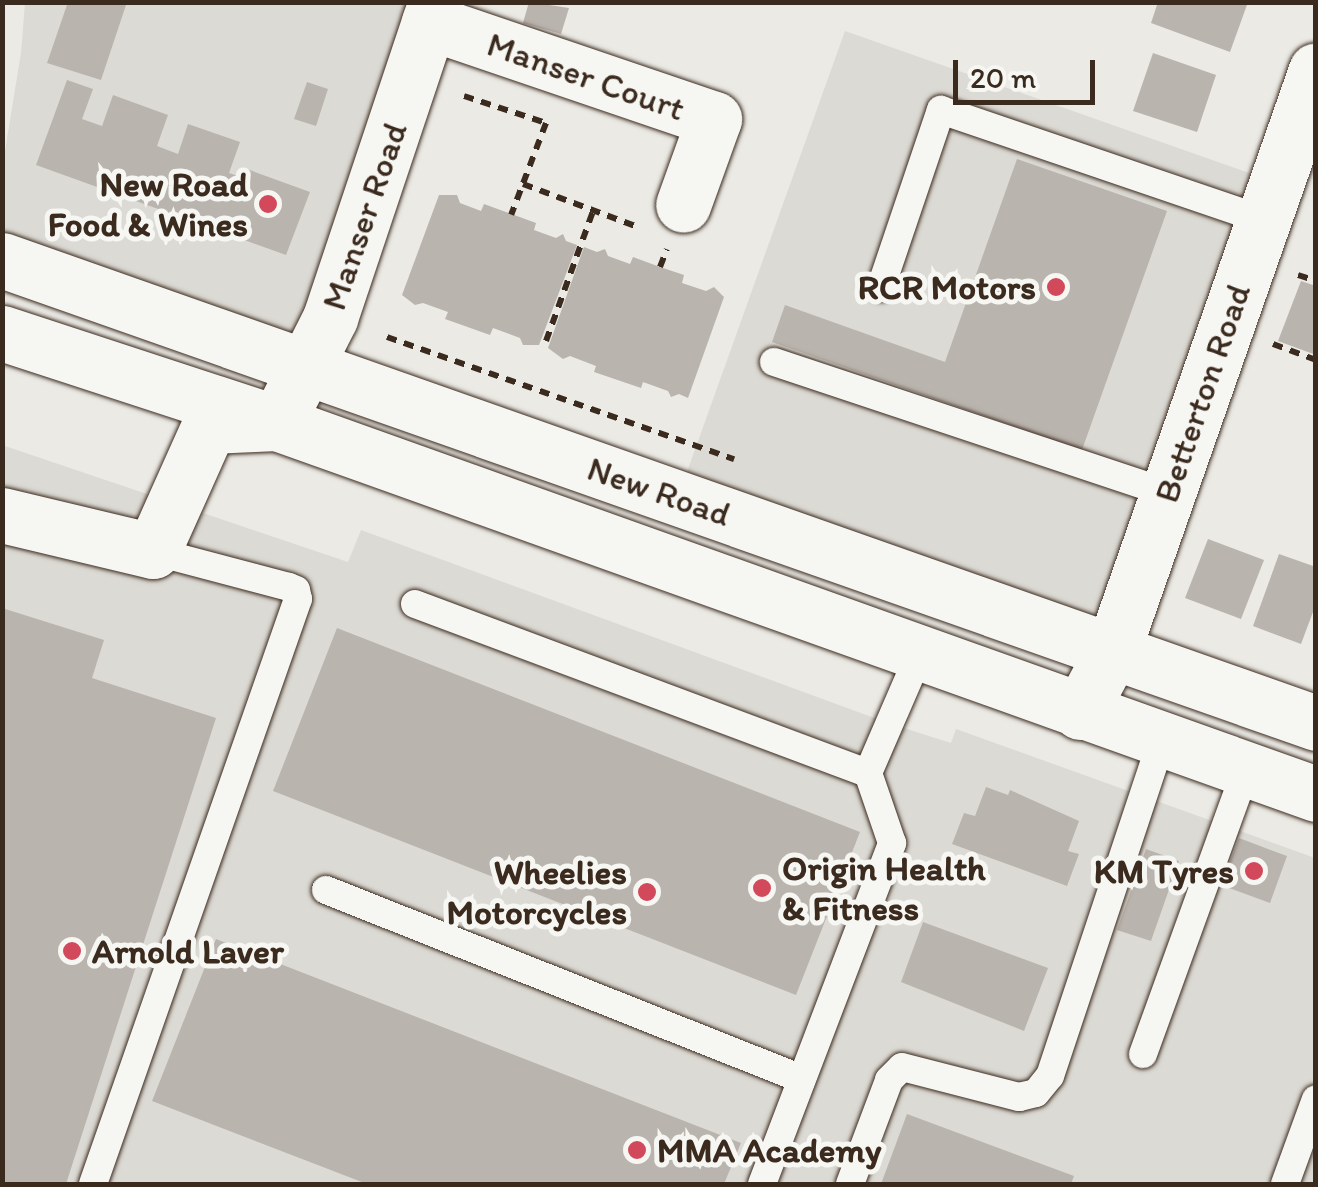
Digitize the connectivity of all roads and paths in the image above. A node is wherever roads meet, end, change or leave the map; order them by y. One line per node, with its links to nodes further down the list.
1 (433, 12): 7 (main road, Manser Court); 14 (main road, Manser Road)
2 (1316, 70): 8 (main road, Betterton Road)
3 (464, 96): 4 (path)
4 (522, 184): 5 (path); 6 (path)
5 (593, 211): 7 (path); 12 (path)
6 (511, 214)
7 (669, 219)
8 (1264, 220): 10 (lane); 16 (main road, Betterton Road)
9 (2, 260): 14 (main road, New Road)
10 (881, 286)
11 (2, 332): 15 (main road, New Road)
12 (546, 341)
13 (774, 362): 16 (lane)
14 (305, 366): 15 (main road, Manser Road); 20 (main road, New Road)
15 (277, 423): 18 (main road); 21 (main road, New Road)
16 (1167, 494): 20 (main road, Betterton Road)
17 (2, 515): 18 (main road)
18 (154, 551): 32 (lane)
19 (414, 604): 26 (lane)
20 (1113, 650): 22 (main road, Betterton Road); 23 (main road, New Road)
21 (919, 654): 22 (main road, New Road); 26 (lane)
22 (1080, 712): 24 (main road, New Road)
23 (1316, 723)
24 (1162, 740): 25 (main road, New Road); 34 (lane)
25 (1246, 769): 27 (main road, New Road); 29 (lane)
26 (868, 773): 30 (lane)
27 (1316, 794)
28 (326, 890): 30 (lane)
29 (1143, 1054)
30 (802, 1079): 33 (lane)
31 (1316, 1099): 35 (lane)
32 (93, 1184)
33 (762, 1184)
34 (850, 1184)
35 (1284, 1184)

